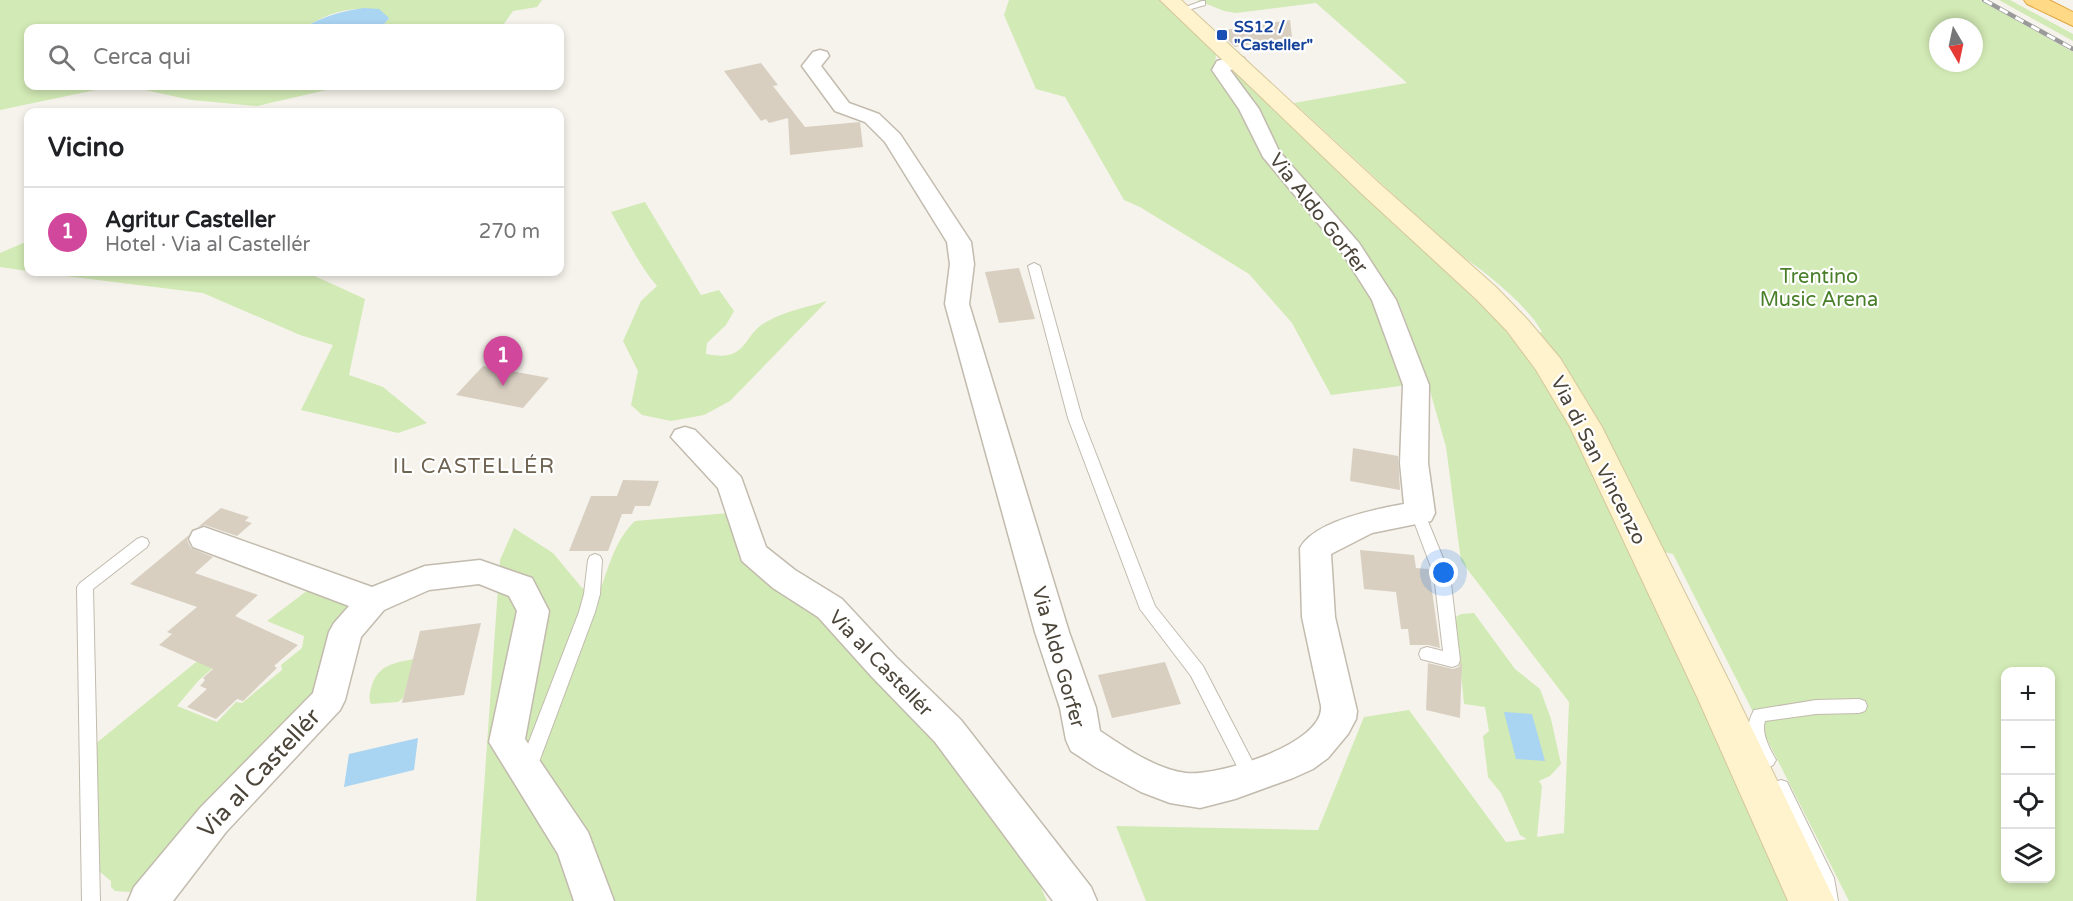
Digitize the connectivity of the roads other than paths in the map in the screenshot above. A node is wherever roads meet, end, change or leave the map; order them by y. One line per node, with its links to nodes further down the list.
1 (2034, 0): 5 (highway)
2 (2052, 0): 4 (highway)
3 (1184, 4): 7 (main road, Via di San Vincenzo)
4 (2073, 11)
5 (2073, 20)
6 (820, 56): 18 (street, Via Aldo Gorfer)
7 (1237, 62): 10 (street, Via Aldo Gorfer); 23 (main road, Via di San Vincenzo)
8 (1034, 266): 18 (lane)
9 (685, 437): 22 (street, Via al Castellér)
10 (1420, 513): 15 (lane); 18 (street, Via Aldo Gorfer)
11 (204, 539): 14 (street)
12 (142, 543): 20 (lane)
13 (595, 560): 17 (lane)
14 (373, 601): 17 (street, Via al Castellér); 19 (street, Via al Castellér)
15 (1427, 654)
16 (1859, 705): 24 (lane)
17 (527, 772): 21 (street, Via al Castellér)
18 (1251, 777)
19 (146, 900)
20 (91, 901)
21 (594, 901)
22 (1077, 901)
23 (1812, 901)
24 (1829, 901)

